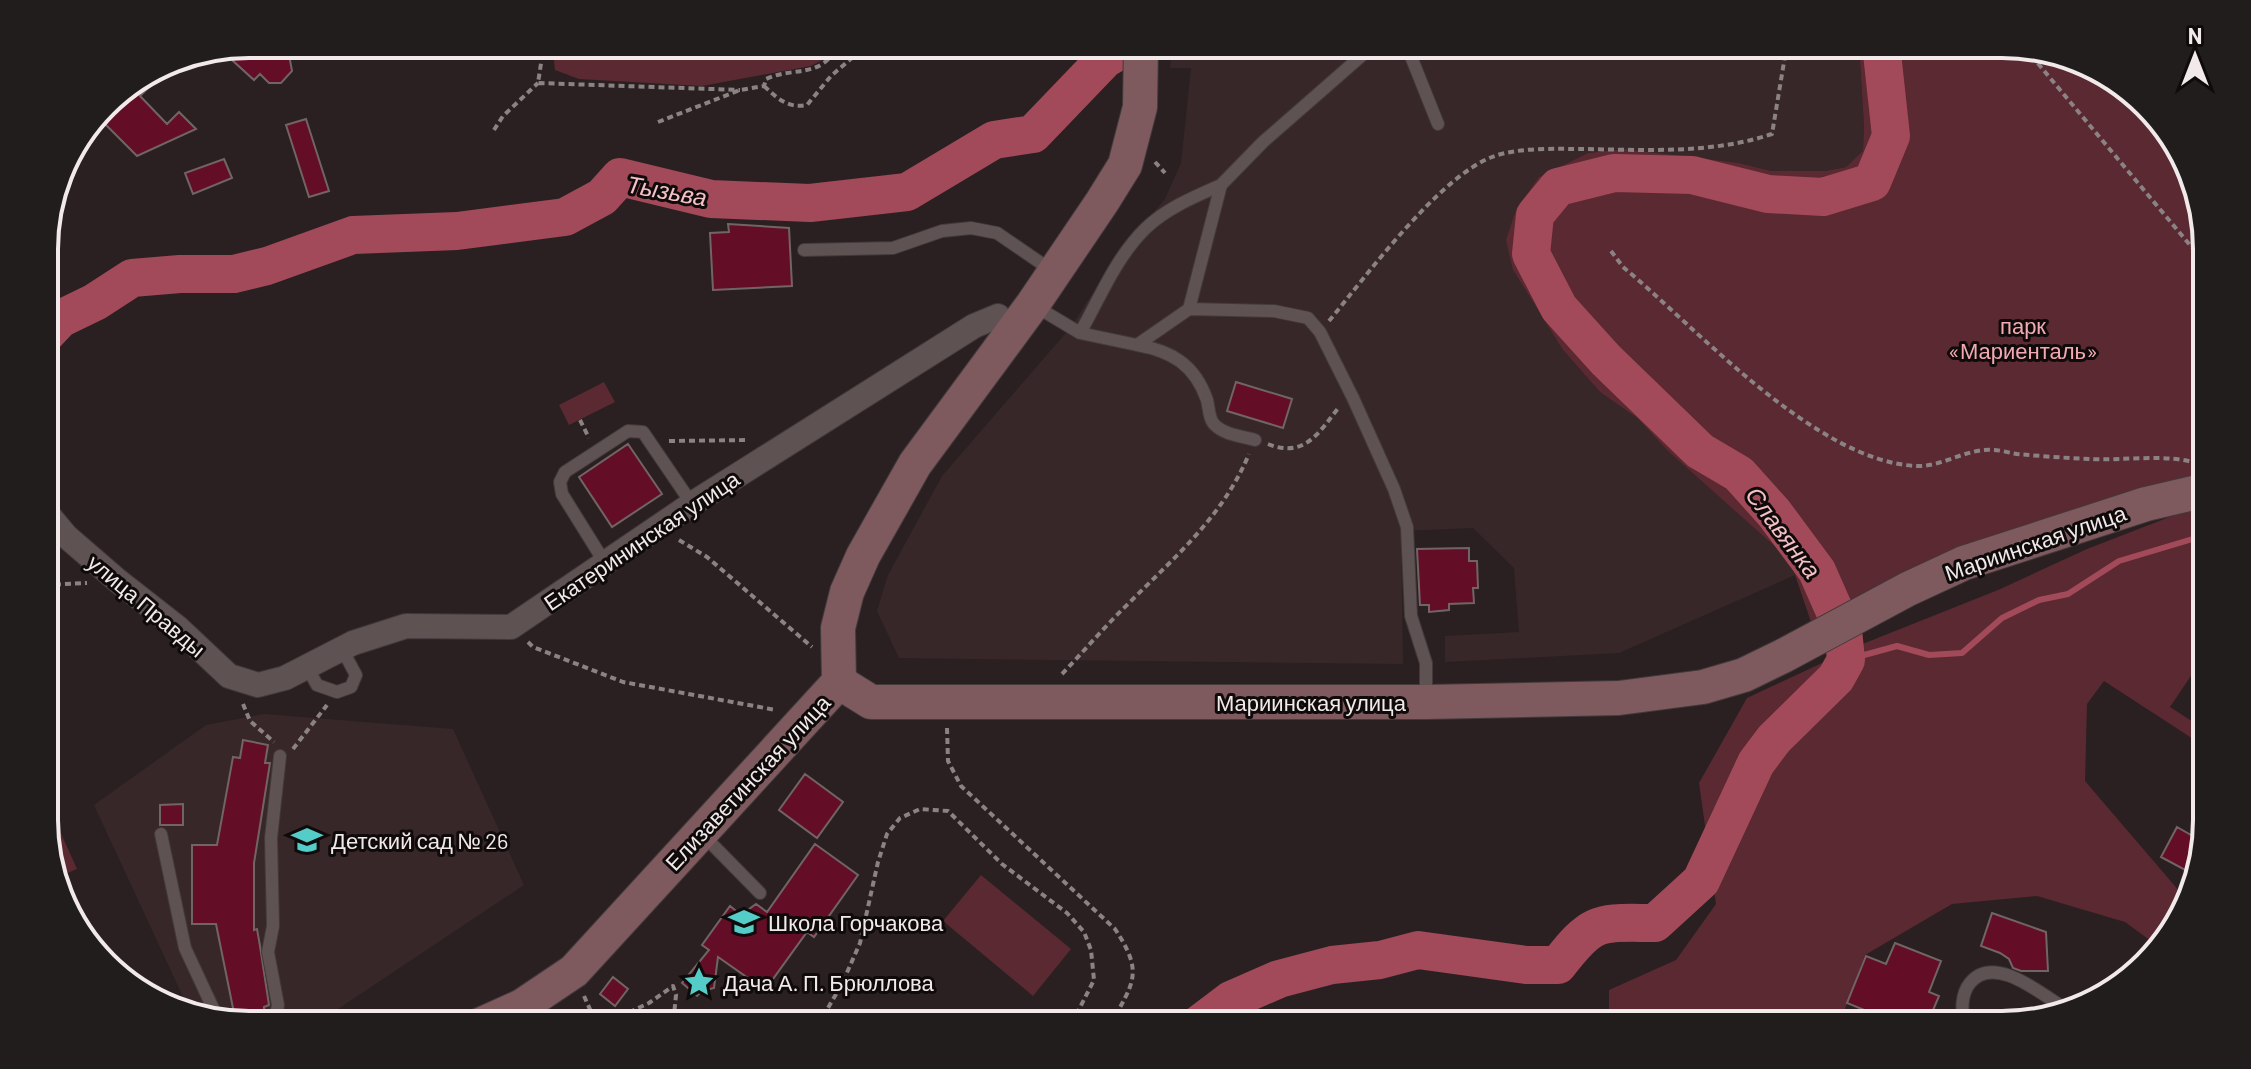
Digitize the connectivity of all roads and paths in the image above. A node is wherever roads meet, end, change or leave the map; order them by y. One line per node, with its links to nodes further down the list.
1 (542, 58): 9 (path)
2 (829, 58): 10 (path)
3 (851, 58): 10 (path)
4 (1141, 58): 21 (street, Елизаветинская улица)
5 (1359, 58): 17 (lane)
6 (1412, 58): 13 (lane)
7 (1785, 58): 25 (path)
8 (2036, 61): 18 (path)
9 (538, 83): 11 (path); 14 (path)
10 (764, 86): 11 (path)
11 (740, 90): 12 (path)
12 (658, 122)
13 (1438, 124)
14 (494, 130)
15 (1155, 162): 16 (path)
16 (1165, 173)
17 (1221, 185): 23 (lane); 26 (lane)
18 (2193, 249)
19 (804, 250): 21 (lane)
20 (1611, 251): 32 (path)
21 (1054, 272): 22 (street, Елизаветинская улица)
22 (1033, 304): 26 (lane); 43 (street, Елизаветинская улица)
23 (1189, 309): 25 (lane); 27 (lane)
24 (998, 316): 29 (street, Екатерининская улица)
25 (1320, 332): 28 (lane)
26 (1080, 333): 27 (lane)
27 (1137, 345): 30 (lane)
28 (1350, 393): 30 (path); 48 (lane)
29 (794, 440): 31 (path); 34 (street, Екатерининская улица)
30 (1255, 440): 47 (path)
31 (651, 441): 34 (lane); 37 (lane)
32 (2193, 462)
33 (2193, 485): 48 (street, Мариинская улица)
34 (692, 504): 35 (street, Екатерининская улица)
35 (666, 522): 37 (street, Екатерининская улица); 43 (path)
36 (58, 526): 38 (street, улица Правды)
37 (605, 563): 40 (street, Екатерининская улица)
38 (118, 581): 39 (path); 44 (street, улица Правды)
39 (58, 584)
40 (511, 627): 41 (street); 49 (path)
41 (342, 649): 42 (street); 45 (lane)
42 (307, 667): 44 (street); 45 (lane)
43 (838, 673): 46 (street, Мариинская улица); 51 (street, Елизаветинская улица)
44 (251, 683): 50 (path)
45 (337, 692): 50 (path)
46 (946, 702): 47 (street, Мариинская улица); 62 (path)
47 (1036, 702): 48 (street, Мариинская улица)
48 (1426, 702)
49 (784, 712)
50 (280, 758): 56 (lane)
51 (701, 832): 53 (lane); 57 (street, Елизаветинская улица)
52 (161, 834): 55 (lane)
53 (760, 893)
54 (2056, 1003): 63 (lane)
55 (213, 1007)
56 (277, 1011)
57 (511, 1011)
58 (632, 1011): 59 (path)
59 (674, 1011)
60 (826, 1011): 61 (path)
61 (1078, 1011)
62 (1118, 1011)
63 (1962, 1011)

